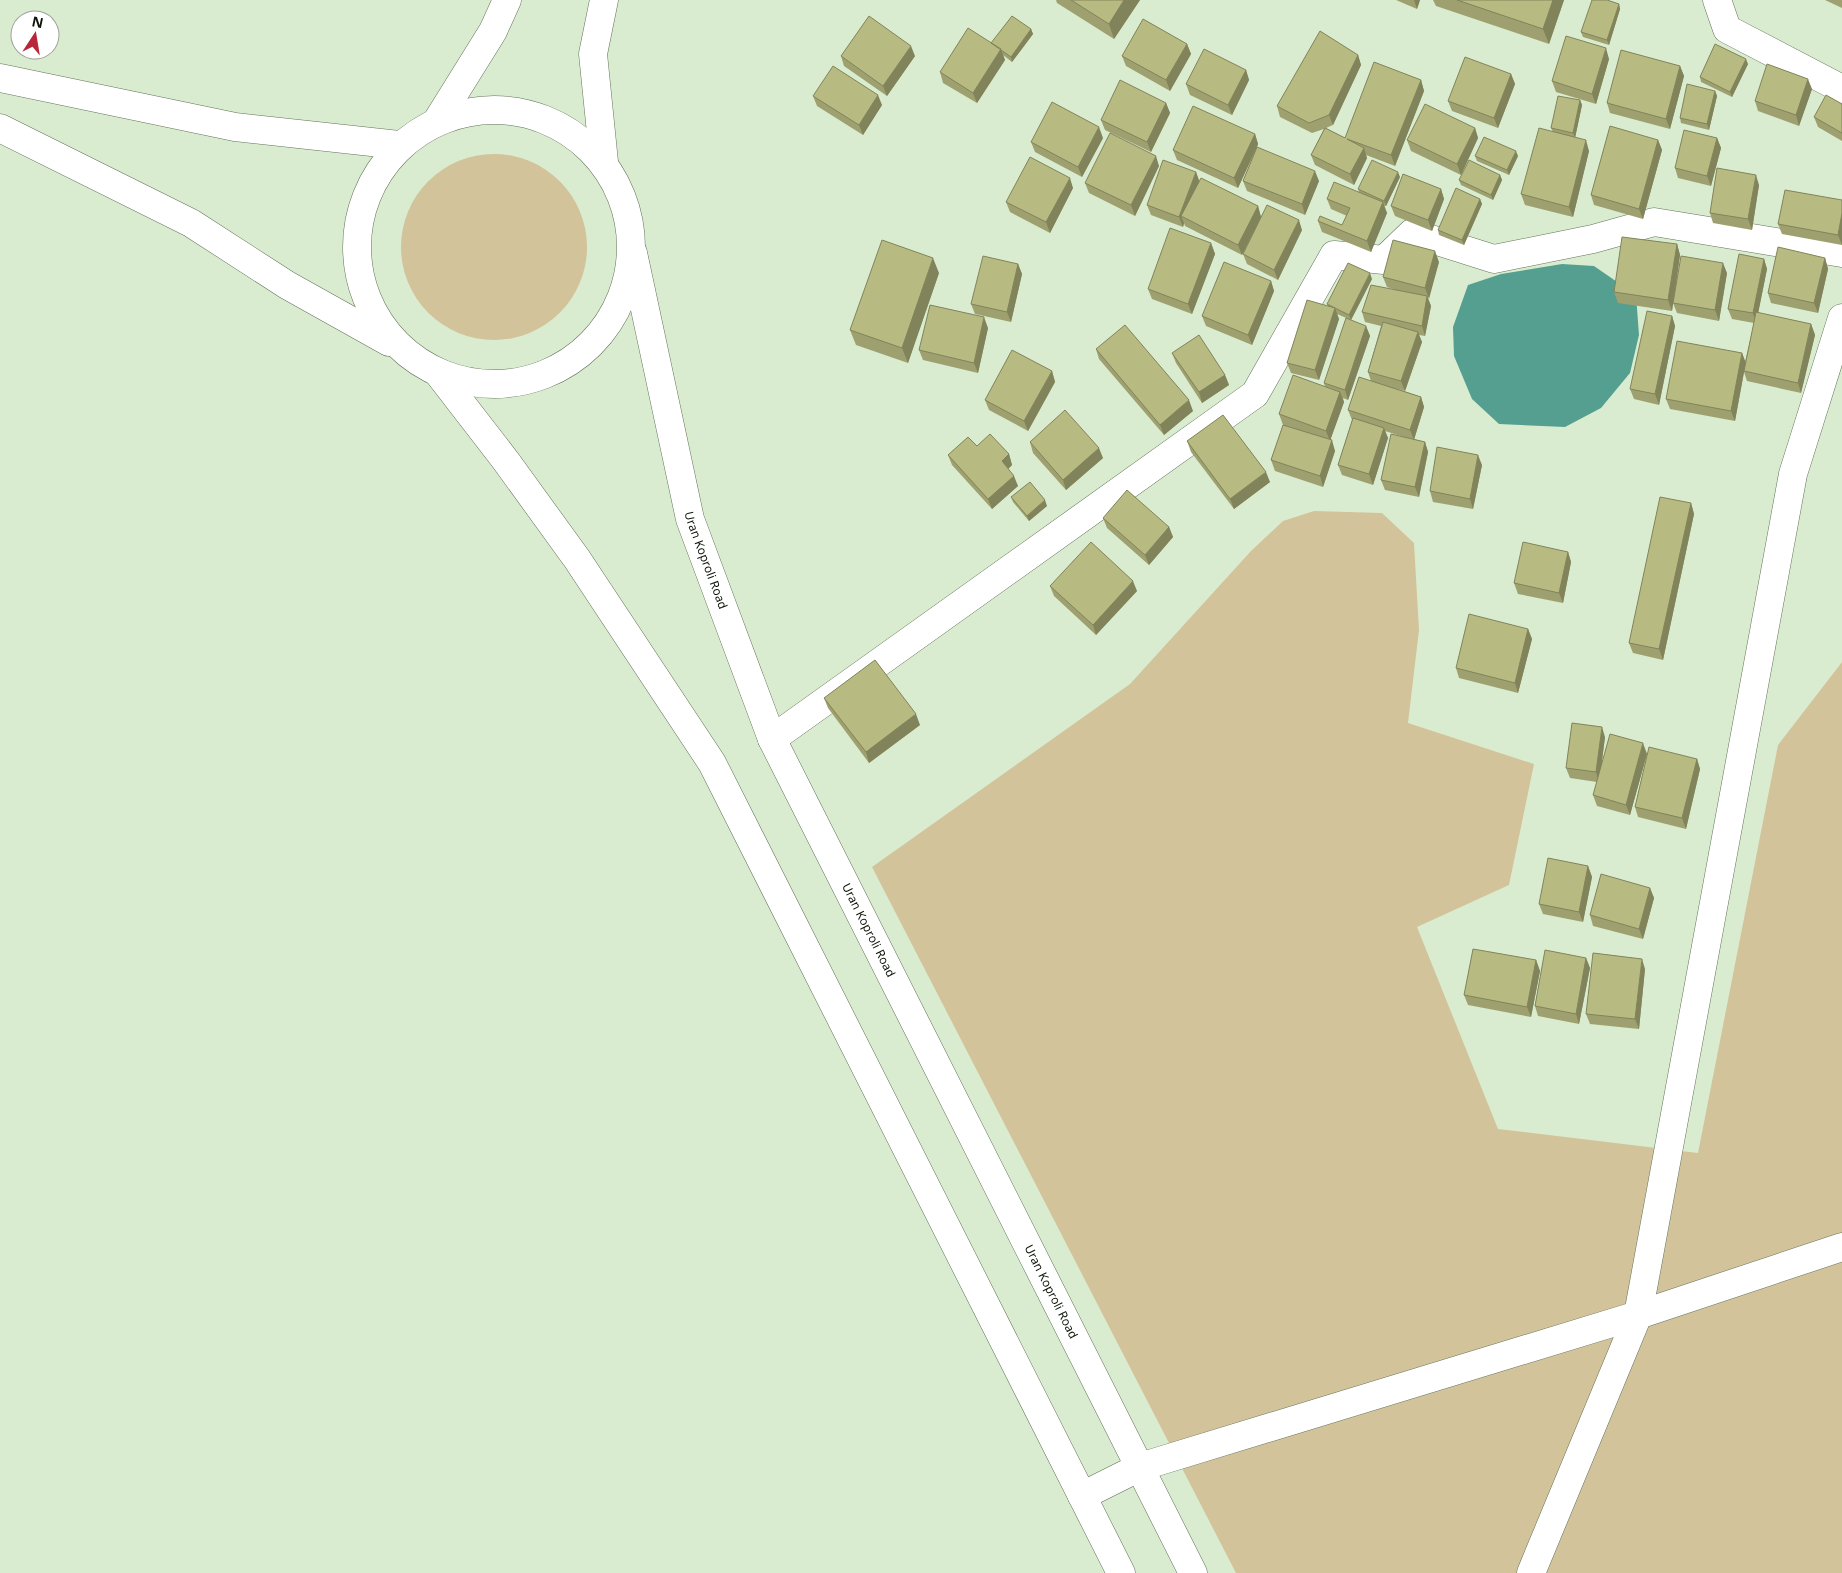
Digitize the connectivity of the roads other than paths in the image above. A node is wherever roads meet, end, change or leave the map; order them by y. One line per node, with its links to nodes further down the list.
1 (507, 0): 6 (main road)
2 (604, 0): 9 (main road)
3 (1717, 0): 5 (main road)
4 (0, 78): 8 (main road)
5 (1842, 89)
6 (437, 121): 8 (main road); 9 (main road)
7 (0, 128): 13 (main road)
8 (399, 146): 13 (main road)
9 (604, 162): 10 (main road, Uran Koproli Road)
10 (633, 253): 14 (main road); 15 (main road, Uran Koproli Road)
11 (1842, 253): 15 (main road)
12 (1842, 318): 17 (main road)
13 (400, 348): 14 (main road)
14 (438, 373): 19 (main road)
15 (772, 739): 18 (main road, Uran Koproli Road)
16 (1842, 1247): 17 (main road)
17 (1638, 1315): 18 (main road); 22 (main road)
18 (1140, 1467): 19 (main road); 21 (main road, Uran Koproli Road)
19 (1082, 1496): 20 (main road)
20 (1121, 1573)
21 (1193, 1573)
22 (1531, 1573)

